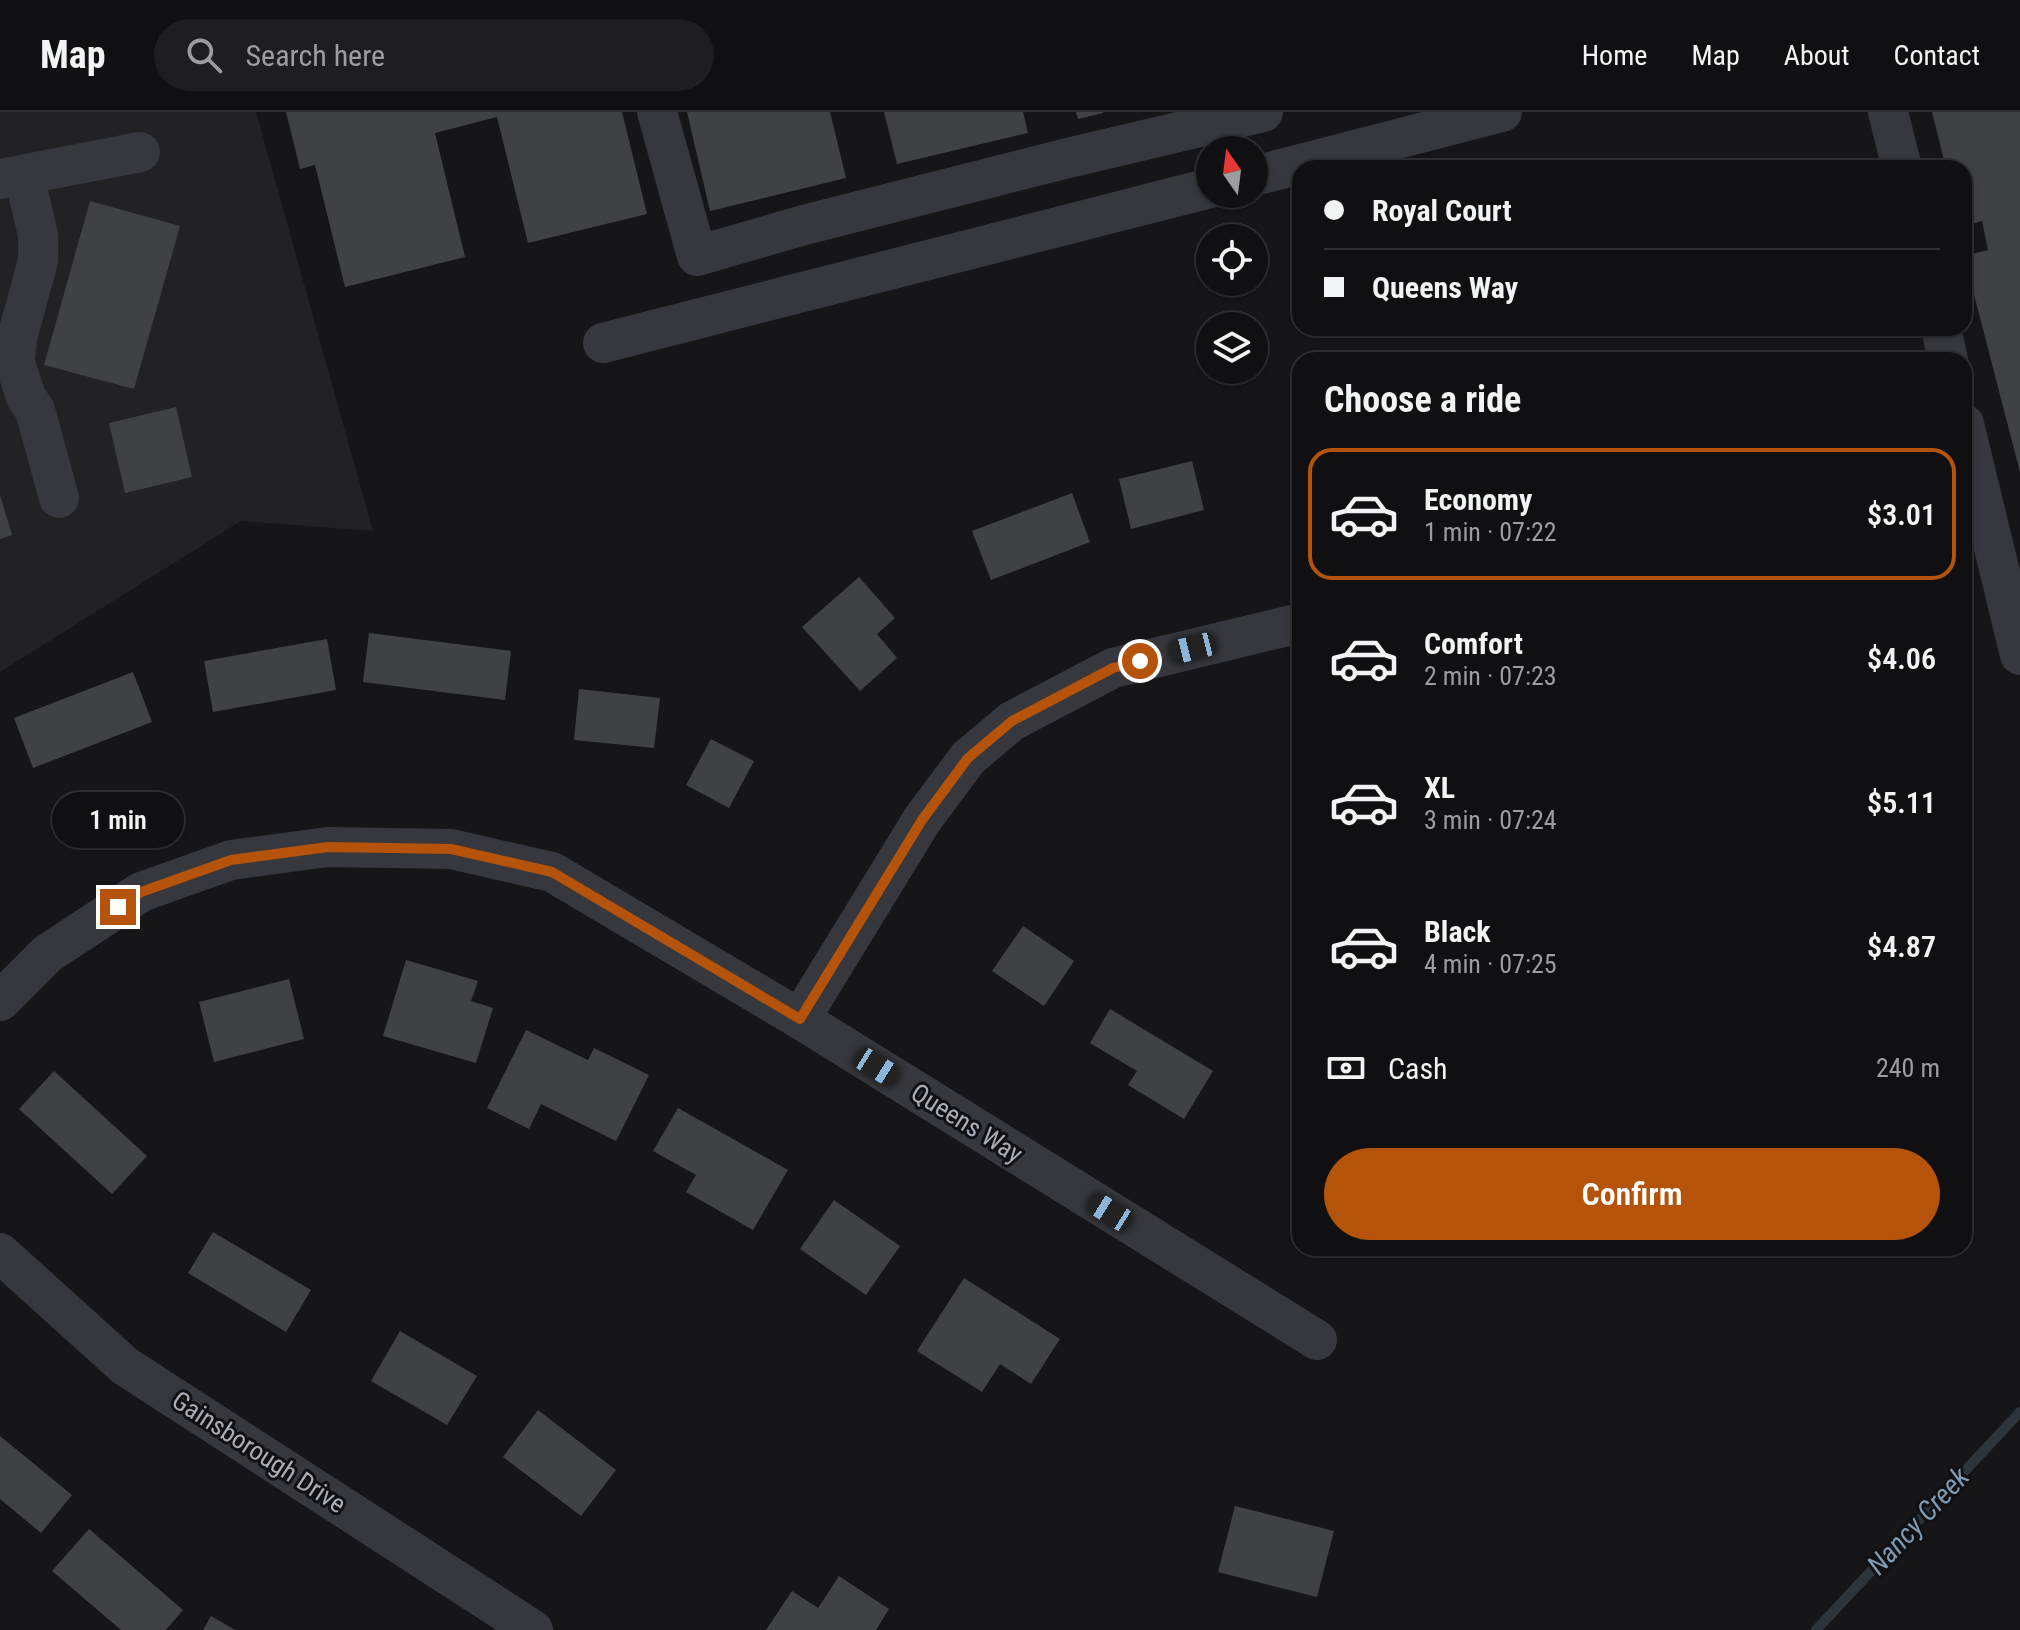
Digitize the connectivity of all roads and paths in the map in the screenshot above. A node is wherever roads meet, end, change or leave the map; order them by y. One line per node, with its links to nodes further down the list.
1 (657, 112): 5 (street)
2 (1502, 112): 4 (street)
3 (1888, 112): 7 (street)
4 (1268, 145)
5 (1196, 150)
6 (140, 152): 8 (street)
7 (1900, 160)
8 (12, 177): 11 (street)
9 (1196, 192): 10 (street)
10 (603, 343)
11 (13, 403): 13 (street)
12 (1972, 457): 15 (street)
13 (59, 498)
14 (1292, 625): 17 (street)
15 (2020, 655)
16 (0, 1001): 17 (street, Queens Way)
17 (800, 1019): 19 (street, Queens Way)
18 (0, 1253): 20 (street, Gainsborough Drive)
19 (1317, 1340)
20 (533, 1630)

